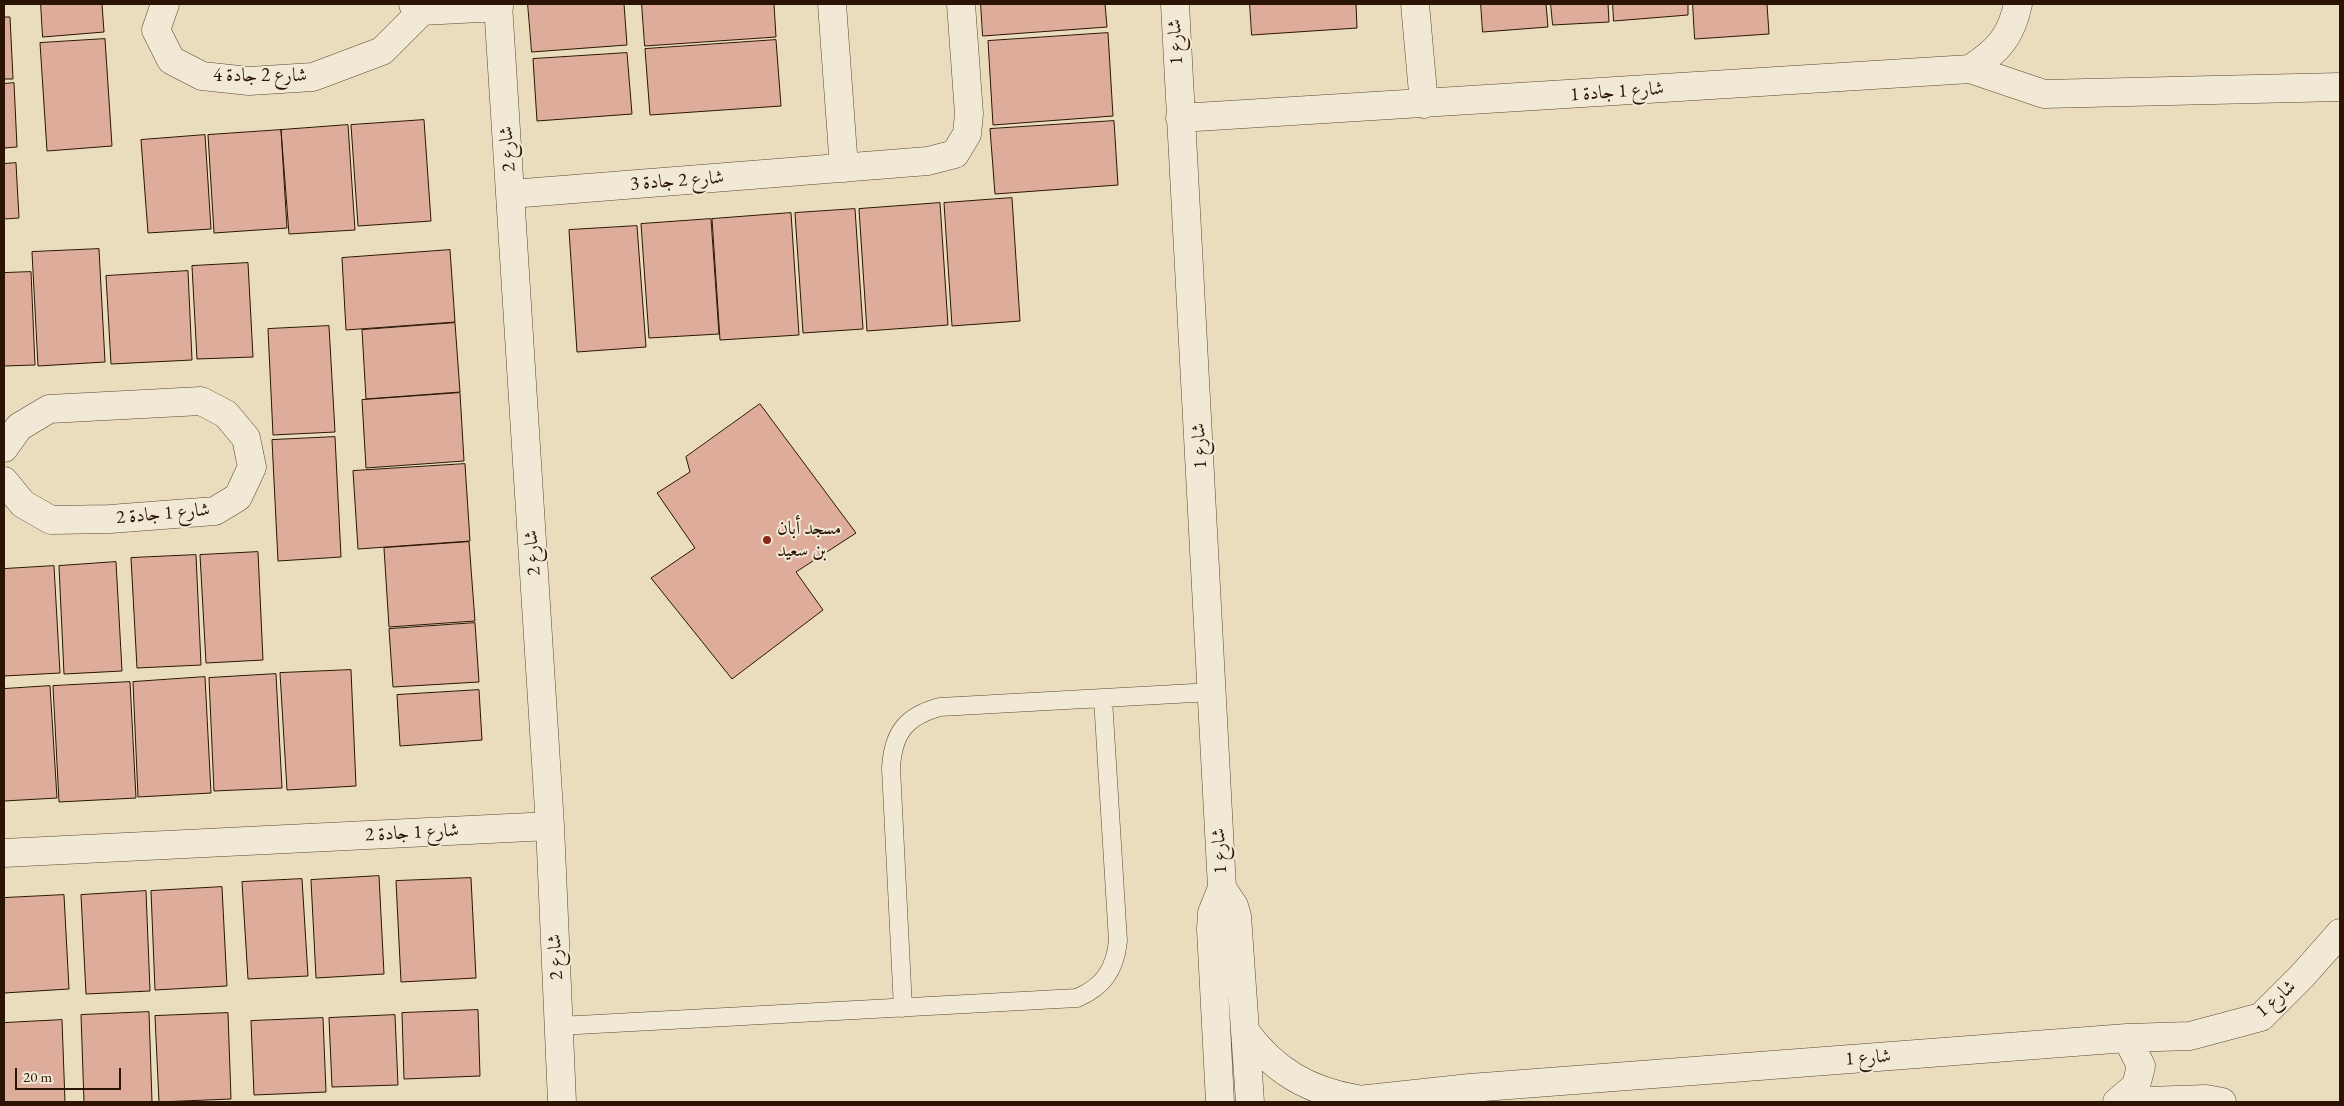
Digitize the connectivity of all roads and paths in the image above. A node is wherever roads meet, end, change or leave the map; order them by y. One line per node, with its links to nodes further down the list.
1 (165, 4): 8 (street, شارع 2 جادة 4)
2 (832, 4): 13 (street)
3 (961, 4): 13 (street, شارع 2 جادة 3)
4 (1175, 4): 12 (street, شارع 1)
5 (1416, 4): 11 (street)
6 (2018, 4): 9 (street, شارع 1 جادة 1)
7 (498, 5): 8 (street, شارع 2 جادة 4); 14 (street, شارع 2)
8 (417, 7)
9 (1970, 69): 10 (street); 11 (street, شارع 1 جادة 1)
10 (2340, 87)
11 (1424, 104): 12 (street, شارع 1 جادة 1)
12 (1180, 118): 17 (street, شارع 1)
13 (844, 168): 14 (street, شارع 2 جادة 3)
14 (511, 194): 19 (street, شارع 2)
15 (4, 448): 16 (street, شارع 1 جادة 2)
16 (4, 482)
17 (1212, 692): 18 (lane); 21 (street, شارع 1)
18 (1103, 699): 23 (lane); 23 (lane)
19 (550, 826): 20 (street, شارع 1 جادة 2); 24 (street, شارع 2)
20 (4, 853)
21 (1222, 888): 25 (street, شارع 1); 29 (street, شارع 1)
22 (2340, 933): 26 (street, شارع 1)
23 (903, 1008): 24 (lane)
24 (559, 1026): 28 (street, شارع 2)
25 (1245, 1031): 27 (street, شارع 1); 30 (street, شارع 1)
26 (2127, 1038): 27 (street, شارع 1); 31 (street)
27 (1348, 1101)
28 (562, 1102)
29 (1220, 1102)
30 (1250, 1102)
31 (2118, 1102): 32 (street)
32 (2222, 1102)

